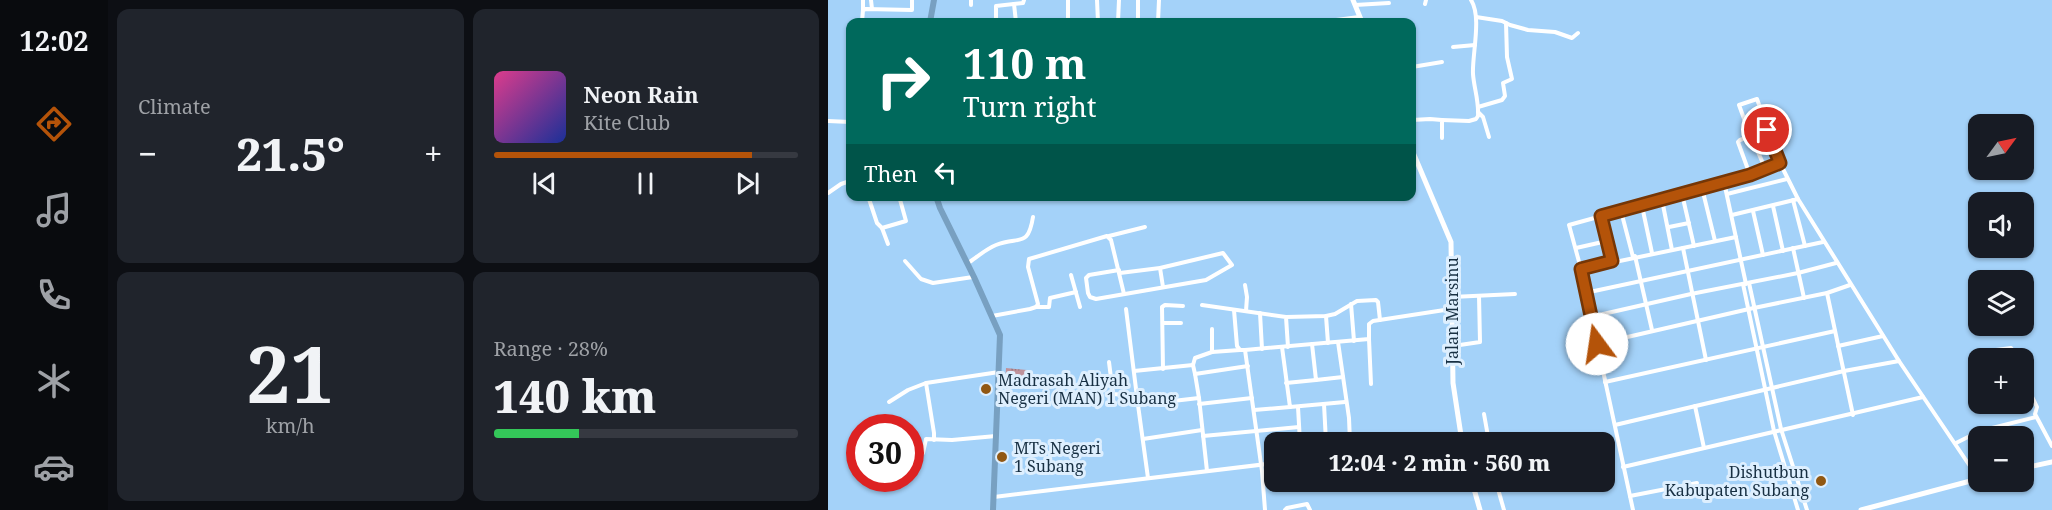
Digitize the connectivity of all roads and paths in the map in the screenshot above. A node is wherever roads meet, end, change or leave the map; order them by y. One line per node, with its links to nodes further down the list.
1 (862, 0): 16 (street)
2 (871, 0): 15 (street)
3 (912, 0): 15 (street)
4 (934, 0): 19 (main road)
5 (1024, 0): 14 (street)
6 (1068, 0): 22 (street)
7 (1097, 0): 23 (street)
8 (1119, 0): 24 (street)
9 (1138, 0): 25 (street)
10 (1159, 0): 26 (street)
11 (1471, 0): 17 (street)
12 (1354, 3): 13 (street); 27 (street)
13 (1389, 3)
14 (1014, 4): 20 (street); 21 (street)
15 (872, 9): 16 (street)
16 (863, 10): 18 (street)
17 (1476, 17): 28 (street); 30 (street)
18 (862, 18)
19 (931, 18)
20 (996, 18)
21 (1016, 18)
22 (1068, 18)
23 (1098, 18)
24 (1118, 18)
25 (1138, 18)
26 (1158, 18)
27 (1359, 18)
28 (1506, 23): 29 (street); 34 (street)
29 (1578, 33)
30 (1475, 45): 31 (street); 34 (street)
31 (1453, 47)
32 (1442, 62): 33 (street)
33 (1416, 66)
34 (1478, 109): 36 (street); 41 (street)
35 (1416, 120): 36 (street)
36 (1442, 120): 40 (street)
37 (828, 121): 38 (street)
38 (846, 122)
39 (1750, 135): 43 (street); 44 (street); 45 (street)
40 (1442, 138)
41 (1489, 138)
42 (1416, 162): 109 (street, Jalan Marsinu)
43 (1780, 163): 44 (street); 46 (street)
44 (1765, 168): 45 (street)
45 (1750, 175): 48 (street)
46 (1787, 179): 52 (street); 53 (street)
47 (846, 182): 50 (street)
48 (1724, 182): 49 (street); 52 (street)
49 (1702, 188): 51 (street); 72 (street)
50 (828, 193)
51 (1682, 194): 54 (street); 65 (street)
52 (1727, 194): 62 (street)
53 (1795, 199): 59 (street); 73 (street); 76 (street)
54 (1662, 200): 58 (street); 68 (street)
55 (870, 201): 67 (street)
56 (900, 201): 67 (street)
57 (938, 201): 89 (main road)
58 (1642, 206): 60 (street); 82 (street)
59 (1773, 206): 61 (street); 81 (street)
60 (1621, 211): 63 (street); 84 (street)
61 (1753, 211): 62 (street); 83 (street)
62 (1732, 215): 70 (street)
63 (1601, 216): 71 (street); 77 (street)
64 (1033, 217): 89 (street)
65 (1689, 223): 68 (street); 75 (street)
66 (1145, 227): 69 (street)
67 (882, 228): 74 (street)
68 (1669, 228): 80 (street)
69 (1109, 236): 93 (street); 116 (street)
70 (1736, 237): 72 (street); 85 (street)
71 (1607, 241): 77 (street); 87 (street)
72 (1715, 241): 75 (street)
73 (1823, 242): 76 (street); 88 (street)
74 (888, 244)
75 (1694, 246): 78 (street)
76 (1805, 246): 79 (street)
77 (1576, 248): 91 (street)
78 (1683, 248): 80 (street); 92 (street)
79 (1793, 248): 81 (street); 94 (street)
80 (1672, 250): 82 (street)
81 (1783, 251): 83 (street)
82 (1652, 253): 84 (street)
83 (1763, 255): 85 (street)
84 (1634, 256): 87 (street); 97 (street)
85 (1741, 260): 92 (street); 98 (street)
86 (905, 261): 96 (street)
87 (1612, 261): 91 (street)
88 (1836, 263): 94 (street); 100 (street)
89 (967, 264): 96 (main road)
90 (1160, 268): 93 (street); 101 (street); 101 (street)
91 (1581, 269): 103 (street)
92 (1687, 270): 97 (street); 107 (street)
93 (1120, 272): 105 (street); 105 (street)
94 (1798, 273): 98 (street); 110 (street)
95 (1071, 275): 102 (street)
96 (974, 277): 124 (main road)
97 (1641, 280): 103 (street); 113 (street)
98 (1746, 283): 107 (street); 117 (street); 120 (street)
99 (1245, 285): 122 (street)
100 (1850, 285): 104 (street); 135 (street)
101 (1163, 287): 105 (street)
102 (1076, 292): 115 (street); 116 (street)
103 (1585, 293): 127 (street)
104 (1827, 293): 110 (street); 134 (street)
105 (1124, 294)
106 (1515, 294): 108 (street)
107 (1691, 294): 113 (street); 129 (street)
108 (1479, 296): 109 (street); 143 (street)
109 (1452, 297): 119 (street, Jalan Marsinu)
110 (1804, 298): 117 (street)
111 (1351, 304): 126 (street); 128 (street); 137 (street)
112 (1202, 305): 121 (street)
113 (1646, 305): 127 (street); 133 (street)
114 (1183, 306): 130 (street)
115 (1080, 307)
116 (1036, 308): 124 (street)
117 (1755, 308): 120 (street); 146 (street)
118 (1126, 309): 157 (street)
119 (1451, 309): 128 (street); 143 (street, Jalan Marsinu)
120 (1749, 309): 129 (street); 148 (street)
121 (1234, 310): 122 (street); 149 (street)
122 (1246, 311): 123 (street)
123 (1260, 313): 125 (street); 147 (street)
124 (992, 316): 159 (main road)
125 (1286, 316): 126 (street); 142 (street)
126 (1326, 316): 139 (street)
127 (1590, 317): 141 (street)
128 (1380, 320): 136 (street)
129 (1697, 321): 133 (street); 151 (street)
130 (1163, 323): 131 (street); 156 (street)
131 (1181, 323)
132 (1212, 329): 150 (street)
133 (1653, 330): 141 (street)
134 (1835, 331): 144 (street); 146 (street)
135 (1883, 336): 144 (street); 153 (street)
136 (1369, 339): 137 (street); 166 (street)
137 (1354, 341): 138 (street)
138 (1338, 342): 139 (street); 161 (street)
139 (1328, 343): 140 (street)
140 (1312, 344): 142 (street); 162 (street)
141 (1597, 344): 163 (street)
142 (1288, 346): 145 (street)
143 (1453, 346): 194 (street, Jalan Marsinu)
144 (1838, 346): 158 (street)
145 (1282, 347): 147 (street); 165 (street)
146 (1764, 347): 148 (street); 167 (street)
147 (1262, 349): 149 (street)
148 (1757, 349): 151 (street); 168 (street)
149 (1242, 350): 150 (street); 155 (street)
150 (1212, 352): 154 (street)
151 (1706, 360): 163 (street)
152 (1109, 362): 169 (street)
153 (1899, 362): 158 (street); 170 (street)
154 (1193, 365): 156 (street); 160 (street)
155 (1248, 366): 160 (street); 171 (street)
156 (1162, 369): 157 (street)
157 (1134, 371): 169 (street)
158 (1844, 371): 167 (street); 183 (street)
159 (999, 372): 164 (street); 197 (main road)
160 (1196, 374): 172 (street)
161 (1343, 377): 162 (street); 175 (street)
162 (1316, 380): 165 (street)
163 (1605, 382): 185 (street)
164 (926, 383): 174 (street); 199 (street)
165 (1287, 383): 179 (street)
166 (1371, 384)
167 (1773, 387): 168 (street); 187 (street)
168 (1766, 389): 178 (street); 190 (street)
169 (1137, 396): 177 (street)
170 (1923, 397): 183 (street); 200 (street)
171 (1252, 398): 172 (street); 181 (street)
172 (1199, 401): 177 (street); 188 (street)
173 (2034, 401): 184 (street)
174 (889, 402)
175 (1345, 402): 176 (street); 193 (street)
176 (1324, 404): 180 (street); 192 (street)
177 (1138, 405): 198 (street)
178 (1695, 406): 185 (street); 203 (street)
179 (1290, 407): 180 (street); 181 (street)
180 (1298, 407): 186 (street)
181 (1254, 410): 189 (street)
182 (1484, 414): 195 (street)
183 (1853, 415): 187 (street)
184 (2036, 417): 200 (street); 202 (street)
185 (1615, 425): 209 (street)
186 (1299, 427): 189 (street); 191 (street)
187 (1781, 429): 190 (street); 226 (street)
188 (1202, 430): 196 (street); 198 (street)
189 (1256, 430): 196 (street); 206 (street)
190 (1774, 431): 203 (street); 225 (street)
191 (1299, 432)
192 (1325, 432)
193 (1350, 432)
194 (1460, 432)
195 (1487, 432)
196 (1203, 435): 210 (street)
197 (997, 436): 199 (street); 216 (main road)
198 (1143, 439): 211 (street)
199 (934, 440): 201 (street)
200 (1956, 443): 205 (street)
201 (924, 446)
202 (2052, 446)
203 (1704, 448): 209 (street)
204 (2052, 462): 208 (street)
205 (1968, 463)
206 (1261, 465): 207 (street); 210 (street); 219 (street)
207 (1264, 465)
208 (2034, 466)
209 (1623, 467): 217 (street)
210 (1207, 471): 211 (street)
211 (1148, 478): 216 (street)
212 (1968, 482): 227 (street)
213 (1697, 483): 217 (street)
214 (1475, 492): 222 (street)
215 (1499, 492): 223 (street)
216 (994, 496): 218 (main road)
217 (1630, 496): 224 (street)
218 (993, 510)
219 (1265, 510)
220 (1285, 510): 221 (street)
221 (1310, 510)
222 (1480, 510)
223 (1504, 510)
224 (1633, 510)
225 (1798, 510)
226 (1807, 510)
227 (1861, 510)

